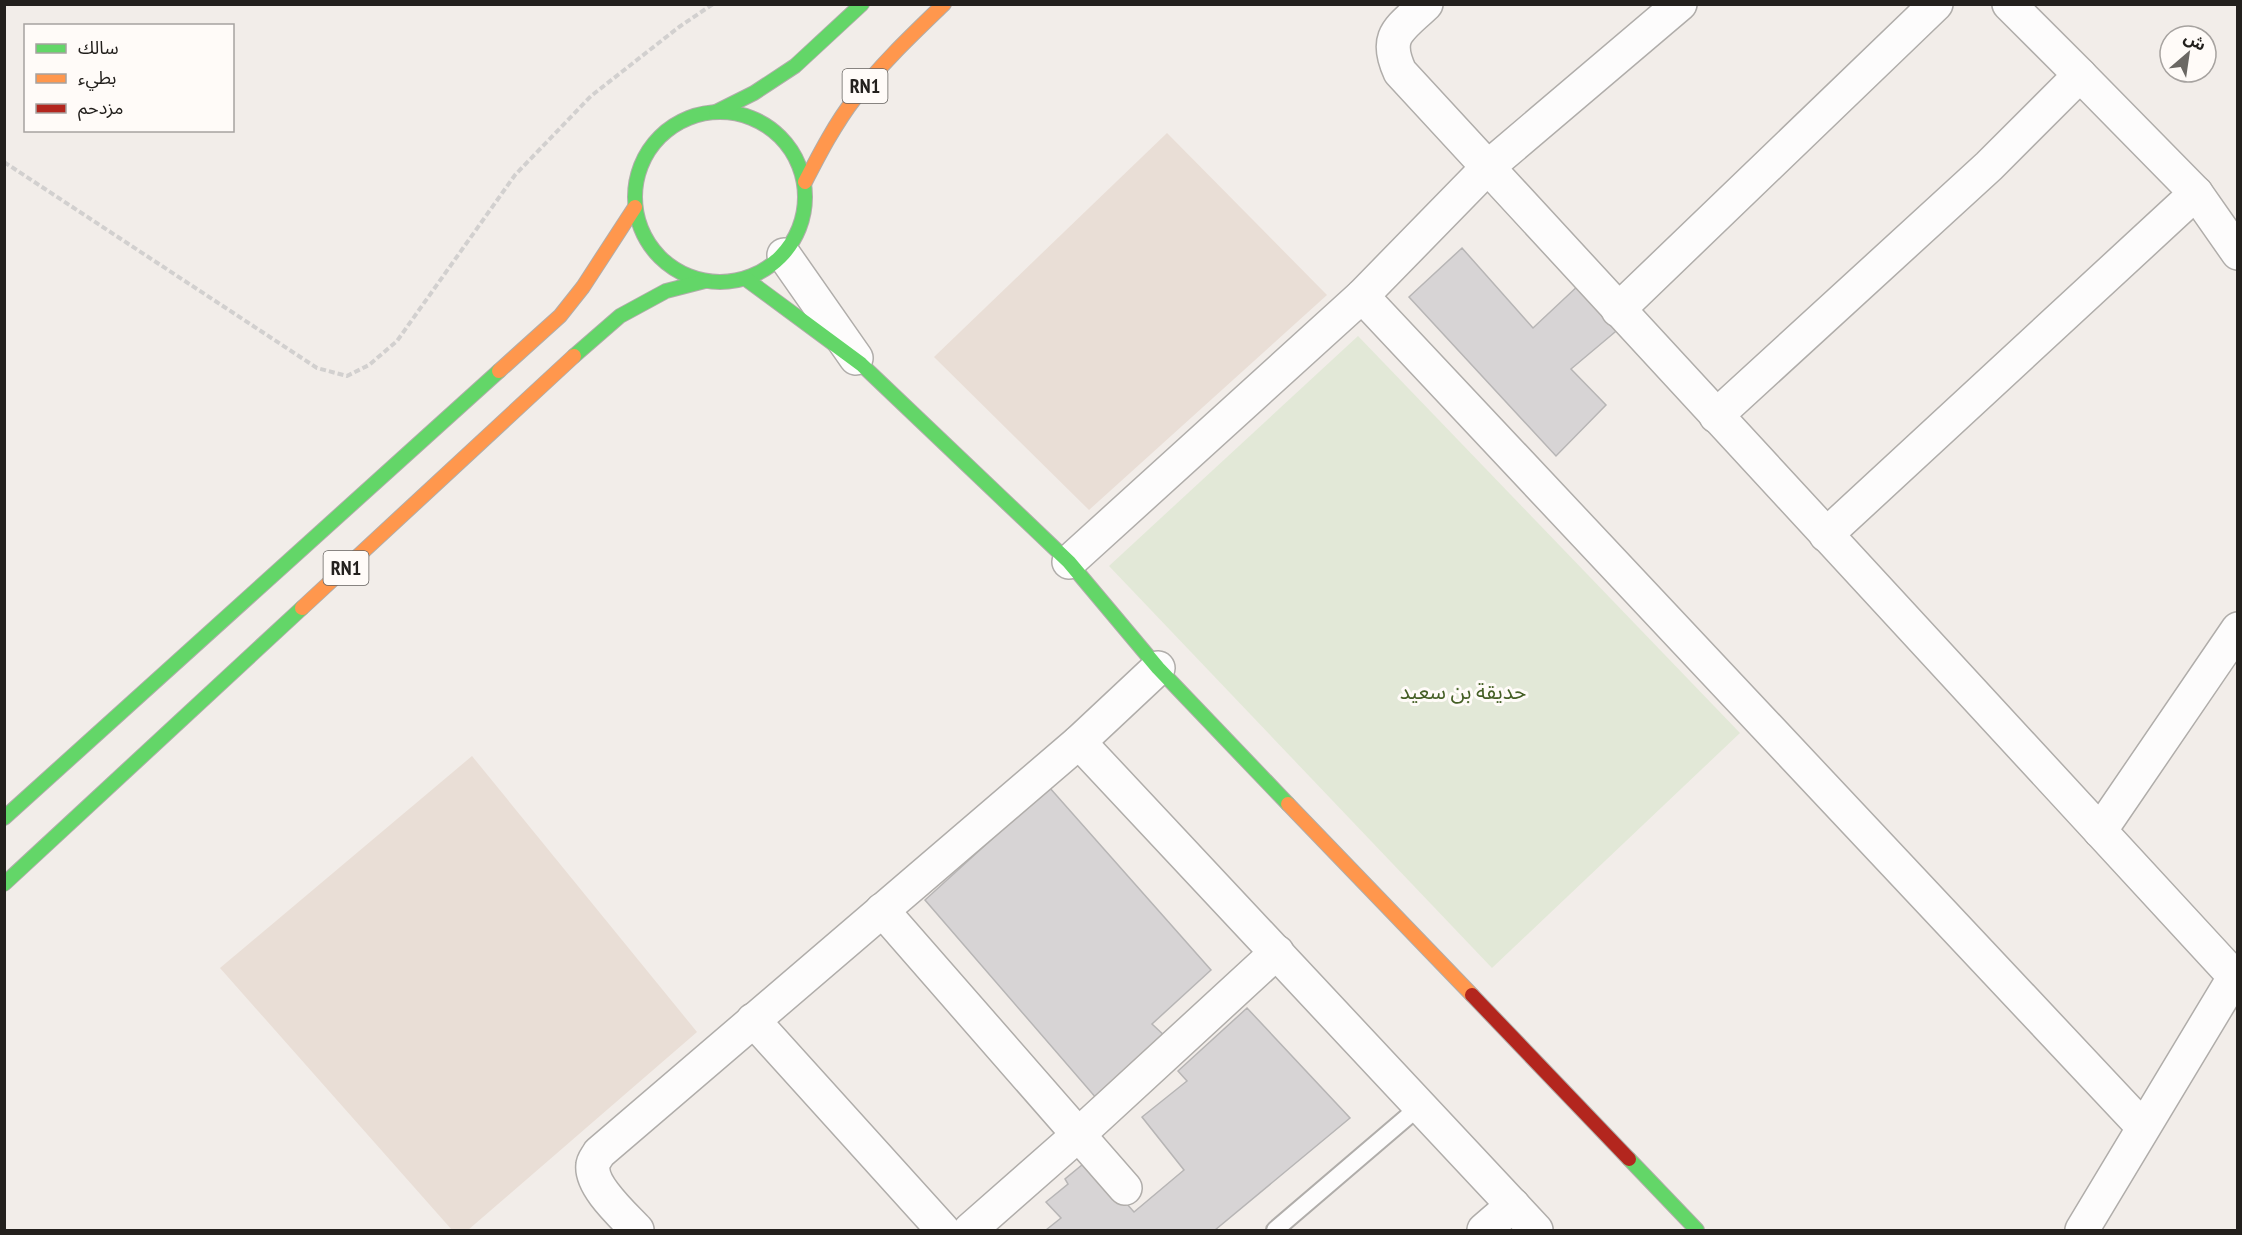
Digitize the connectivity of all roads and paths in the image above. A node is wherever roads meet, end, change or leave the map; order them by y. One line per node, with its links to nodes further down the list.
1 (713, 4): 10 (path)
2 (862, 4): 9 (main road, RN1)
3 (944, 4): 12 (main road, RN1)
4 (1426, 4): 11 (street)
5 (1680, 4): 11 (street)
6 (1936, 4): 20 (street)
7 (2009, 4): 8 (street)
8 (2080, 75): 13 (street); 22 (street)
9 (716, 112): 12 (main road, RN1); 14 (main road, RN1)
10 (4, 162)
11 (1488, 167): 19 (street); 20 (street)
12 (805, 182): 16 (main road, RN1)
13 (2196, 193): 15 (street); 23 (street)
14 (635, 207): 18 (main road, RN1); 28 (main road, RN1)
15 (2238, 253)
16 (784, 255): 17 (main road, RN1); 21 (street)
17 (746, 279): 18 (main road, RN1); 21 (main road)
18 (705, 281): 30 (main road, RN1)
19 (1362, 296): 24 (street); 36 (street)
20 (1618, 310): 22 (street)
21 (861, 364): 24 (main road)
22 (1716, 416): 23 (street)
23 (1826, 535): 29 (street)
24 (1069, 562): 26 (main road)
25 (2238, 629): 29 (street)
26 (1158, 668): 27 (street); 46 (main road)
27 (1079, 742): 31 (street); 32 (street)
28 (4, 818)
29 (2100, 831): 33 (street)
30 (4, 884)
31 (882, 910): 34 (street); 37 (street)
32 (1277, 952): 35 (street); 37 (street)
33 (2236, 973): 36 (street)
34 (753, 1020): 40 (street); 41 (street)
35 (1420, 1106): 39 (street); 43 (lane)
36 (2143, 1127): 47 (street)
37 (1078, 1134): 38 (street); 42 (street)
38 (1125, 1188)
39 (1513, 1205): 44 (street); 45 (street)
40 (637, 1230)
41 (943, 1230)
42 (970, 1230)
43 (1275, 1230)
44 (1484, 1230)
45 (1536, 1230)
46 (1697, 1230)
47 (2082, 1230)

